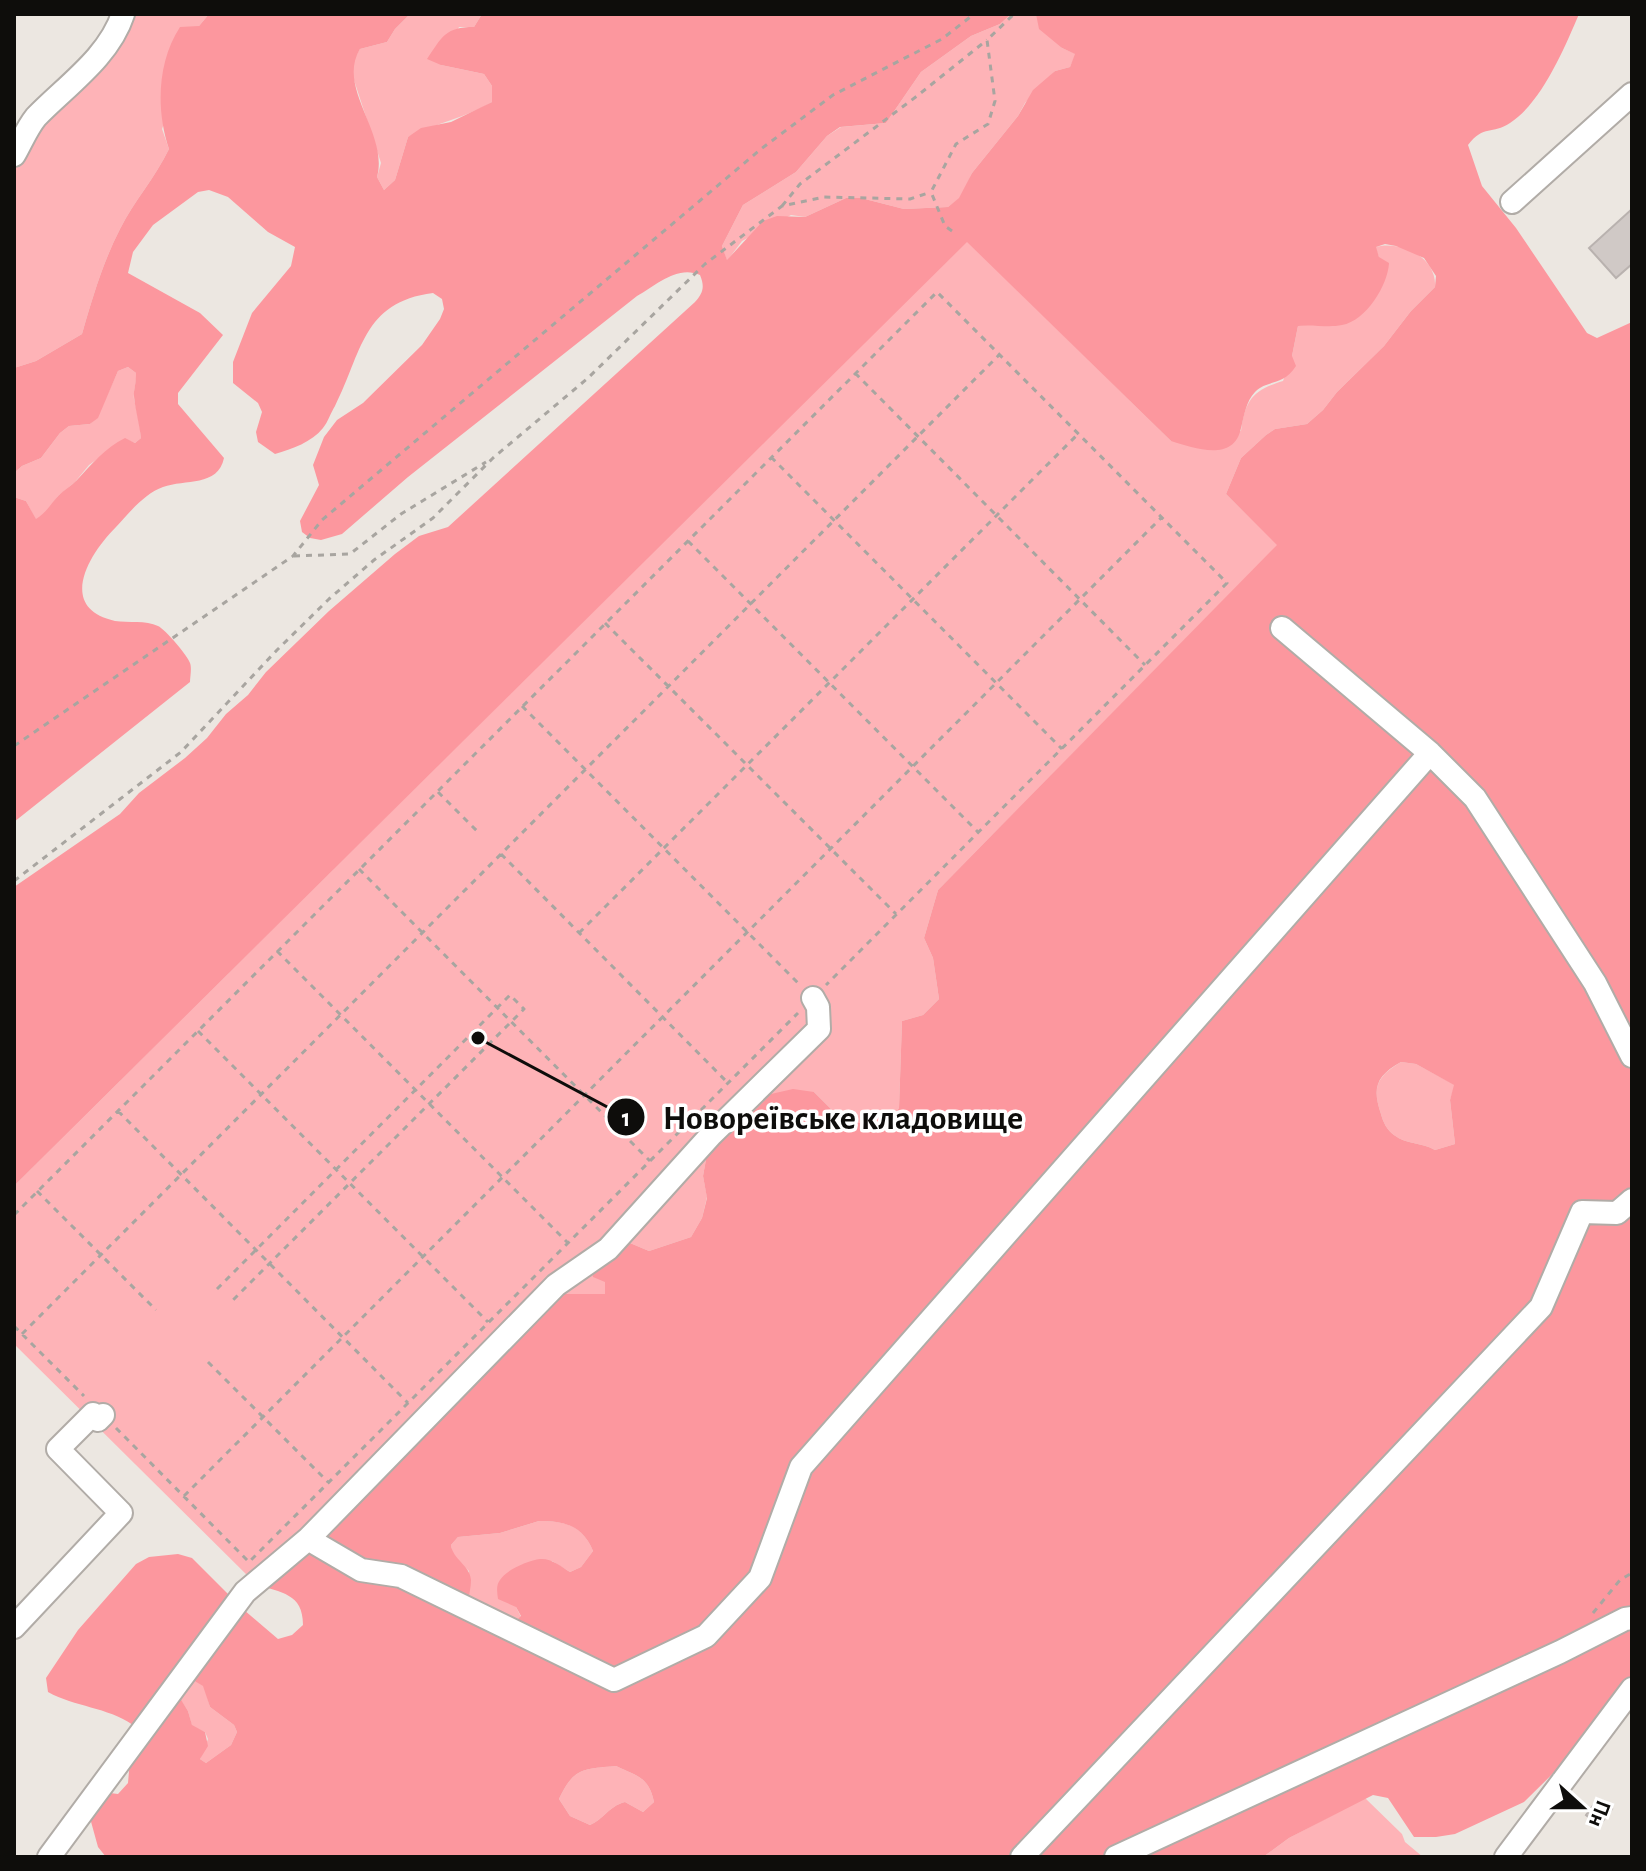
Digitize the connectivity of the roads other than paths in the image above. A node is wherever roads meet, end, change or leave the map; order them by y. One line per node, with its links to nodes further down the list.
1 (123, 14): 3 (street)
2 (1632, 94): 4 (street)
3 (14, 155)
4 (1512, 202)
5 (1282, 628): 6 (street)
6 (1430, 753): 8 (street); 11 (street)
7 (813, 998): 11 (street)
8 (1632, 1056)
9 (1632, 1200): 16 (street)
10 (103, 1415): 13 (street)
11 (308, 1539): 15 (street)
12 (1632, 1618): 17 (street)
13 (14, 1627)
14 (1632, 1689): 18 (street)
15 (49, 1857)
16 (1022, 1857)
17 (1116, 1857)
18 (1506, 1857)

